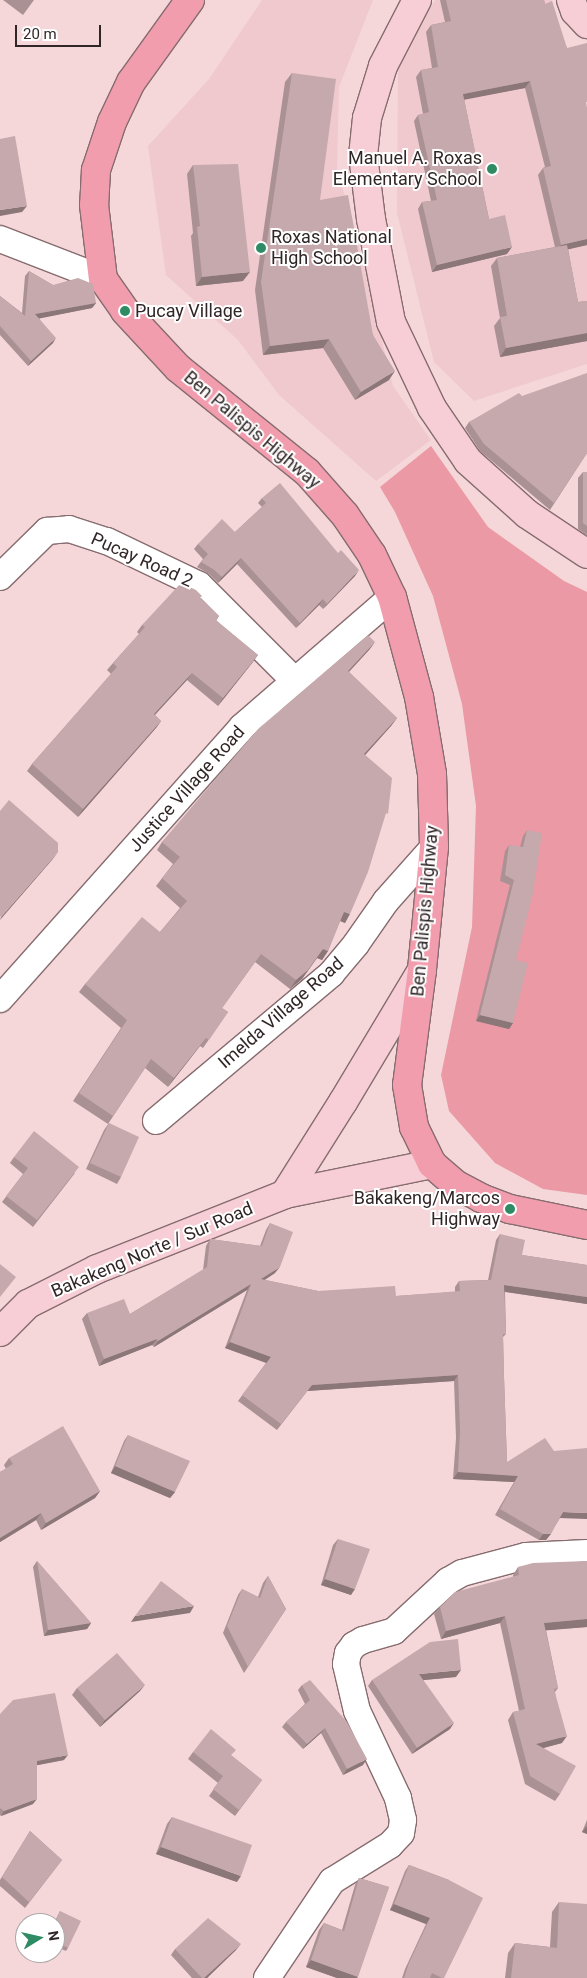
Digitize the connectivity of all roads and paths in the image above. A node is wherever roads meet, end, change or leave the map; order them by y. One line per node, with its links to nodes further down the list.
1 (190, 0): 6 (main road, Ben Palispis Highway)
2 (417, 0): 7 (main road)
3 (571, 0): 4 (main road)
4 (587, 24)
5 (0, 239): 6 (street)
6 (103, 279): 9 (main road, Ben Palispis Highway)
7 (587, 554)
8 (0, 577): 10 (street, Pucay Road 2)
9 (392, 597): 10 (street, Justice Village Road); 11 (main road, Ben Palispis Highway)
10 (294, 680): 13 (street, Justice Village Road)
11 (434, 847): 12 (main road, Ben Palispis Highway); 14 (street, Imelda Village Road)
12 (422, 970): 15 (main road, Ben Palispis Highway); 16 (main road)
13 (0, 999)
14 (156, 1122)
15 (432, 1164): 16 (main road, Bakakeng Norte / Sur Road); 17 (main road, Ben Palispis Highway)
16 (284, 1194): 18 (main road, Bakakeng Norte / Sur Road)
17 (587, 1225)
18 (0, 1332)
19 (587, 1553): 20 (street)
20 (267, 1978)

